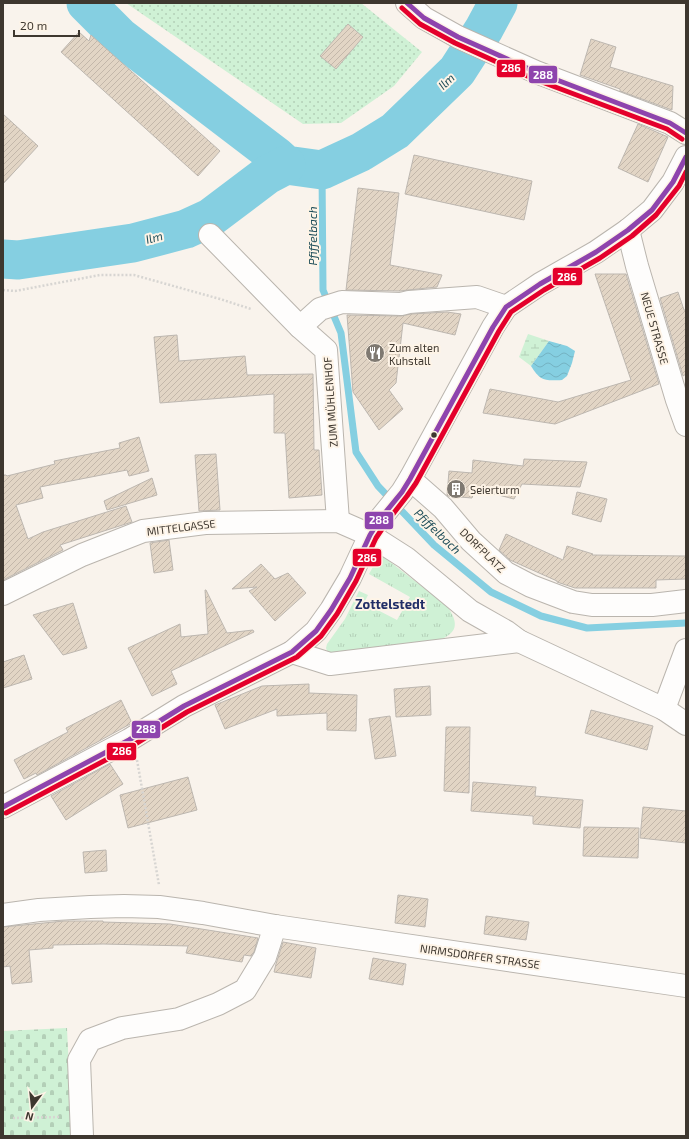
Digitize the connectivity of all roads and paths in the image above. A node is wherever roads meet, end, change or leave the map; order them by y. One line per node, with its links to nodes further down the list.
1 (407, 3): 2 (street)
2 (686, 133)
3 (686, 157): 4 (street)
4 (628, 230): 7 (street); 10 (street, NEUE STRASSE)
5 (210, 235): 9 (street, ZUM MÜHLENHOF)
6 (3, 290): 8 (path)
7 (506, 307): 9 (street); 11 (street)
8 (257, 311)
9 (300, 327): 12 (street, ZUM MÜHLENHOF)
10 (686, 425)
11 (400, 493): 13 (street); 15 (street, DORFPLATZ)
12 (338, 521): 13 (street, MITTELGASSE); 14 (street, MITTELGASSE)
13 (370, 535): 16 (street); 18 (street)
14 (3, 594)
15 (686, 601)
16 (519, 642): 18 (street); 19 (street)
17 (686, 650): 19 (street)
18 (292, 652): 21 (street)
19 (664, 709): 20 (street)
20 (686, 724)
21 (129, 740): 22 (street); 23 (path)
22 (3, 807)
23 (158, 907): 24 (street, NIRMSDORFER STRASSE); 25 (street, NIRMSDORFER STRASSE)
24 (3, 914)
25 (275, 926): 26 (street, NIRMSDORFER STRASSE); 28 (street)
26 (686, 986)
27 (13, 1118): 28 (path)
28 (82, 1126)

